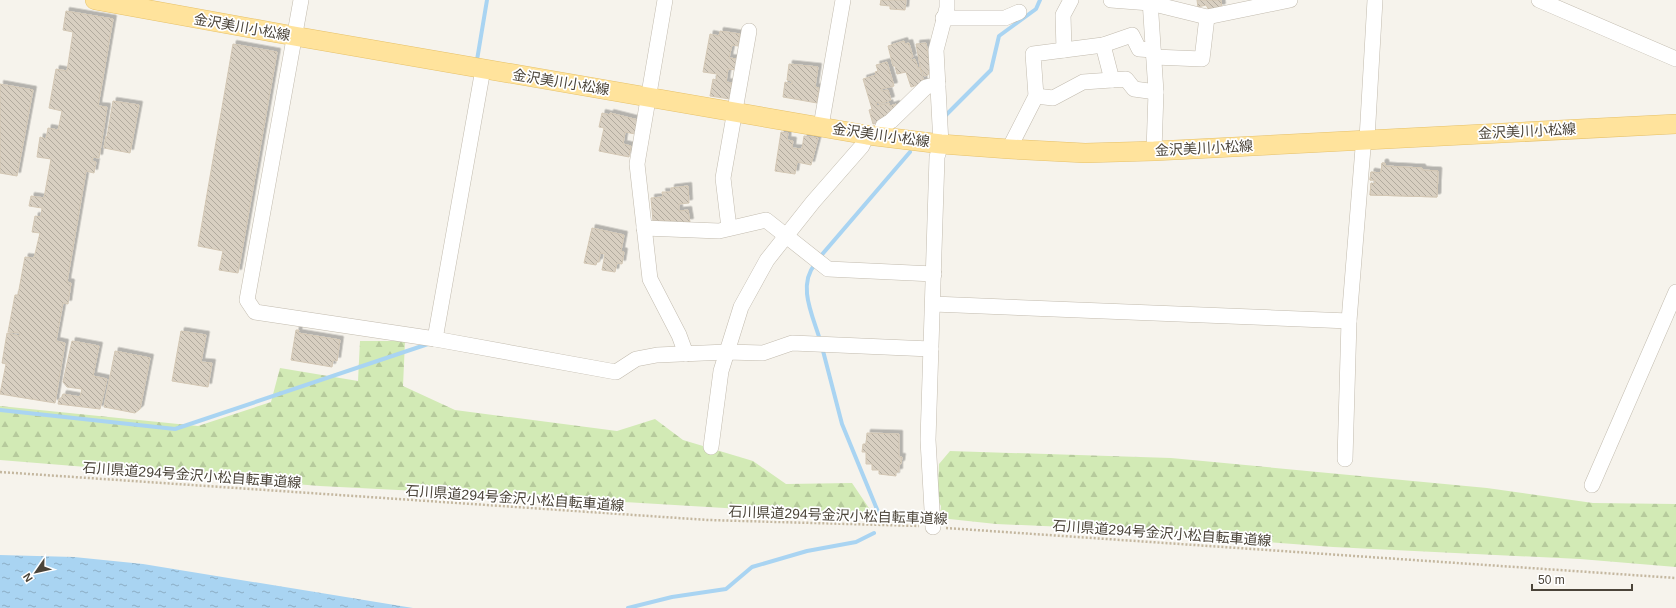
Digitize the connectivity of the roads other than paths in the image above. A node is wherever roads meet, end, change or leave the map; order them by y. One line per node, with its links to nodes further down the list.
1 (95, 0): 16 (main road, 金沢美川小松線)
2 (301, 0): 16 (street)
3 (664, 0): 25 (street)
4 (843, 0): 29 (street)
5 (947, 0): 14 (street)
6 (1071, 0): 18 (street)
7 (1111, 0): 11 (street)
8 (1290, 0): 13 (street)
9 (1375, 0): 31 (street)
10 (1539, 0): 20 (street)
11 (1150, 2): 13 (street); 19 (street)
12 (1019, 12): 14 (street)
13 (1207, 17): 19 (street)
14 (943, 18): 23 (street)
15 (749, 31): 27 (street)
16 (294, 36): 21 (main road, 金沢美川小松線); 42 (street)
17 (1103, 45): 18 (street); 19 (street); 22 (street)
18 (1064, 50): 26 (street)
19 (1153, 54): 24 (street)
20 (1676, 59)
21 (483, 69): 25 (main road, 金沢美川小松線); 42 (street)
22 (1112, 80): 24 (street); 26 (street)
23 (938, 84): 30 (street); 32 (street)
24 (1156, 92): 34 (street)
25 (648, 96): 27 (main road, 金沢美川小松線); 35 (street)
26 (1036, 96): 33 (street)
27 (735, 111): 29 (main road, 金沢美川小松線); 36 (street)
28 (1676, 124): 31 (main road, 金沢美川小松線)
29 (820, 126): 30 (main road, 金沢美川小松線)
30 (873, 135): 32 (main road, 金沢美川小松線); 37 (street)
31 (1367, 139): 34 (main road, 金沢美川小松線); 41 (street)
32 (941, 144): 33 (main road, 金沢美川小松線); 38 (street)
33 (1009, 149): 34 (main road, 金沢美川小松線)
34 (1154, 151)
35 (644, 228): 36 (street); 45 (street)
36 (729, 228): 37 (street)
37 (787, 235): 38 (street); 44 (street)
38 (934, 274): 40 (street)
39 (1676, 292): 48 (street)
40 (933, 304): 41 (street); 43 (street)
41 (1348, 321): 47 (street)
42 (435, 339): 45 (street)
43 (931, 349): 44 (street); 49 (street)
44 (727, 352): 45 (street); 46 (street)
45 (686, 354)
46 (711, 448)
47 (1345, 459)
48 (1592, 485)
49 (933, 527)

